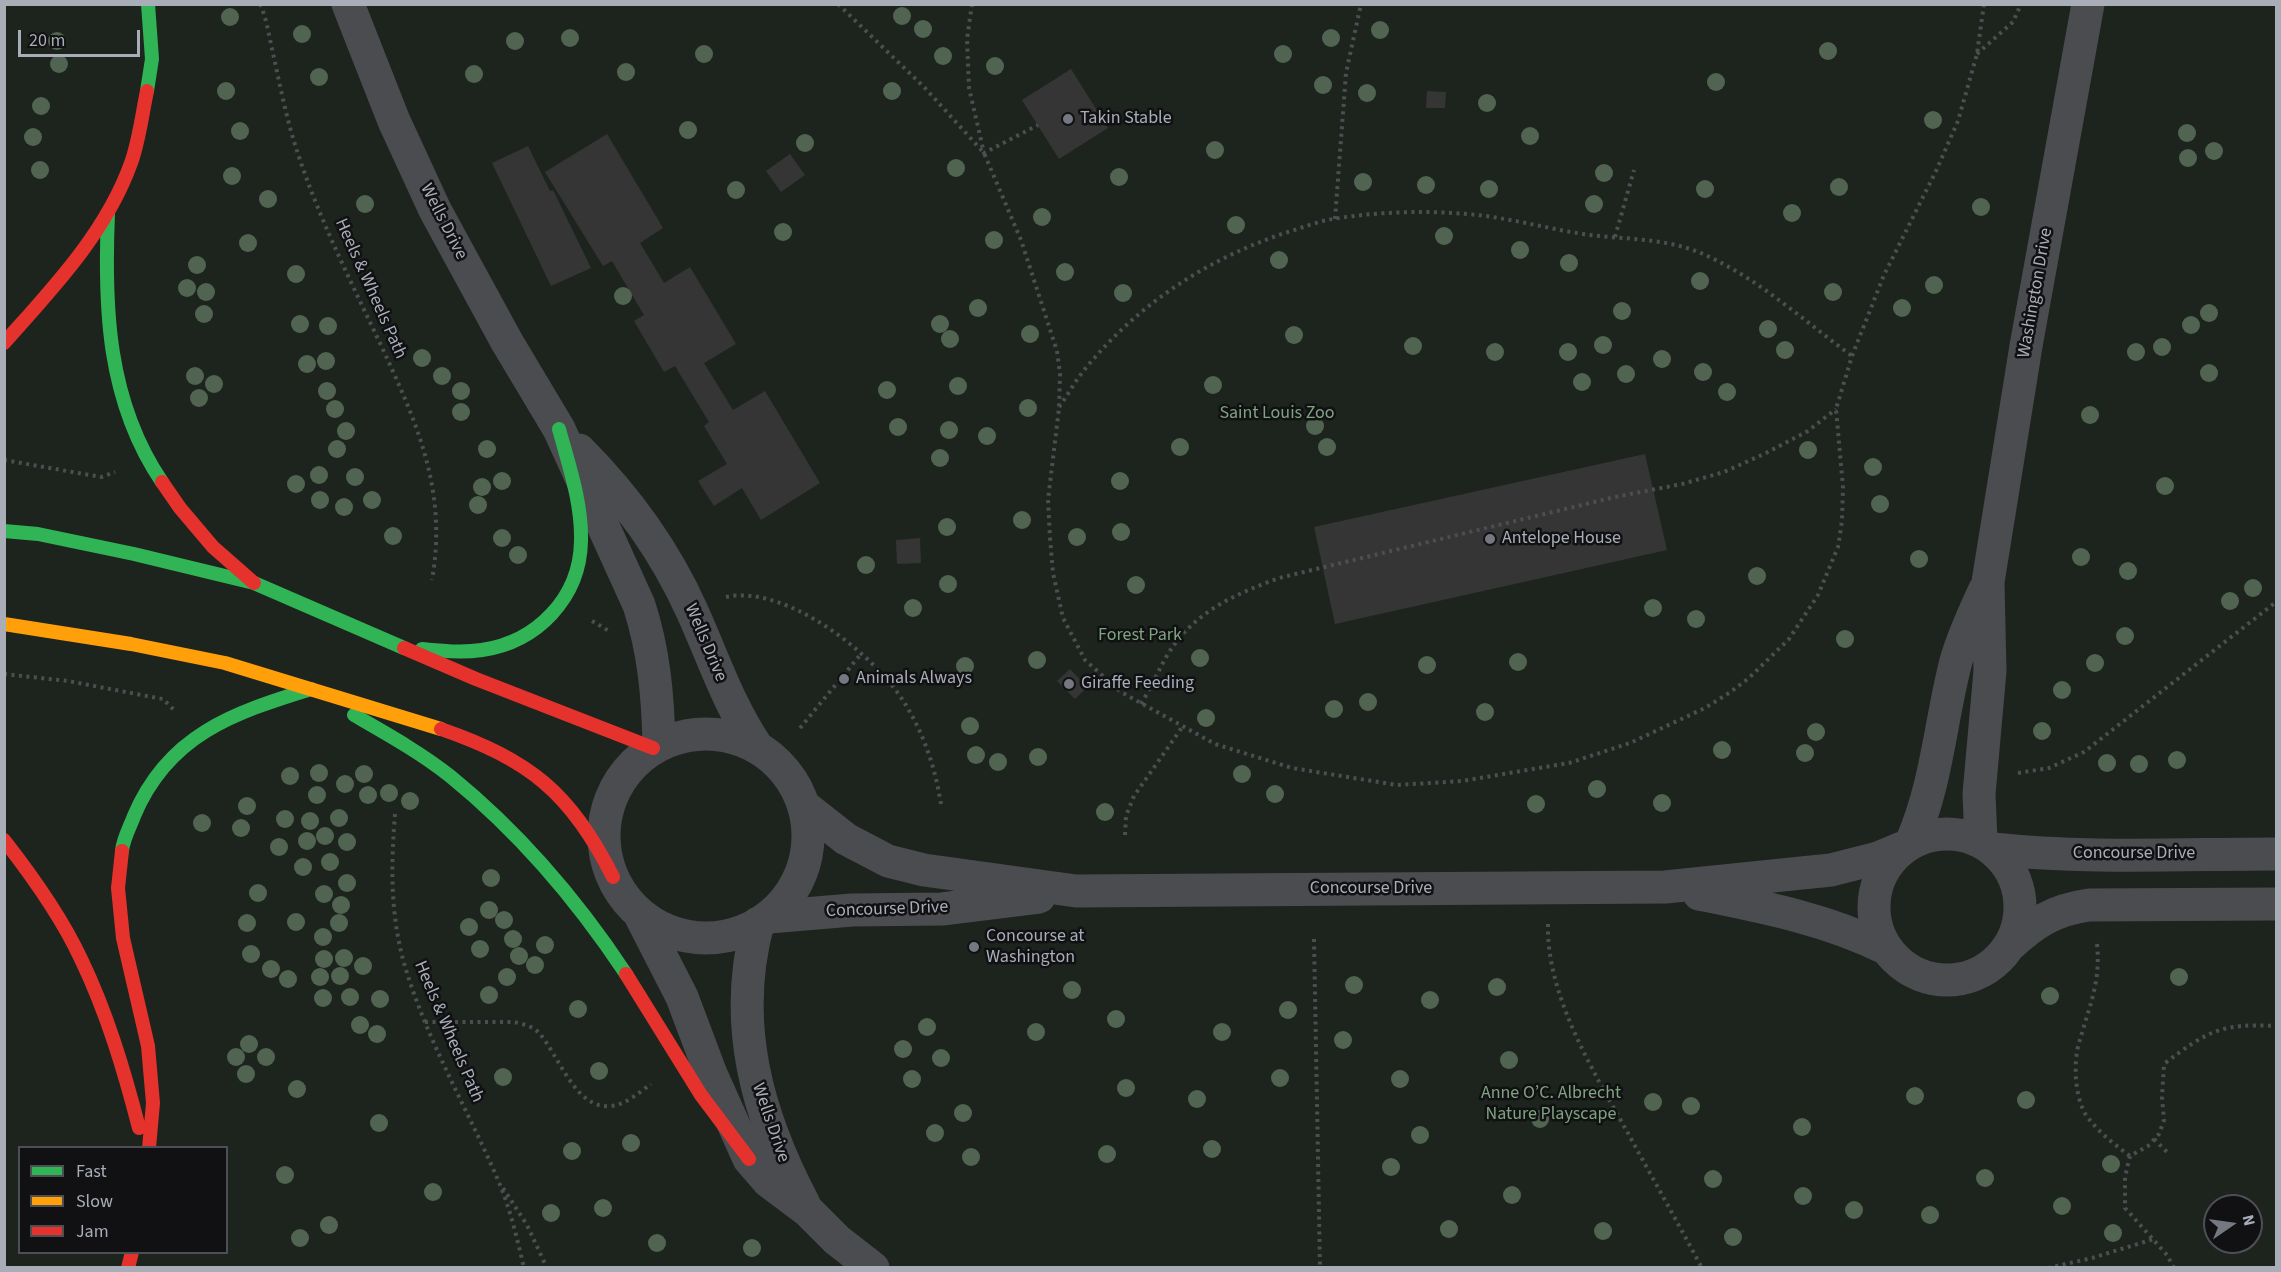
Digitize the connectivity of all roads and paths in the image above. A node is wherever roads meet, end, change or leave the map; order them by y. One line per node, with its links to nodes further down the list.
1 (148, 4): 14 (main road)
2 (262, 4): 25 (path, Heels & Wheels Path)
3 (348, 4): 21 (street, Wells Drive)
4 (838, 4): 12 (path)
5 (972, 4): 12 (path)
6 (1361, 4): 15 (path)
7 (1984, 4): 10 (path)
8 (2021, 4): 10 (path)
9 (2088, 4): 26 (street, Washington Drive)
10 (1977, 54): 18 (path)
11 (1038, 125): 12 (path)
12 (984, 153): 19 (path)
13 (1634, 170): 16 (path)
14 (108, 213): 17 (main road); 27 (main road)
15 (1335, 219): 16 (path); 19 (path)
16 (1615, 237): 18 (path)
17 (4, 343)
18 (1852, 356): 20 (path)
19 (1059, 408): 35 (path)
20 (1836, 409): 35 (path); 37 (path)
21 (559, 429): 31 (main road); 39 (street, Wells Drive); 40 (street, Wells Drive)
22 (4, 460): 23 (path)
23 (115, 472)
24 (4, 531): 27 (main road)
25 (432, 580)
26 (1988, 582): 47 (street, Washington Drive); 48 (street, Washington Drive)
27 (254, 583): 31 (main road)
28 (722, 598): 32 (path)
29 (2277, 602): 41 (path)
30 (4, 624): 34 (main road)
31 (396, 646): 39 (main road)
32 (861, 654): 38 (path); 42 (path)
33 (4, 674): 36 (path)
34 (311, 689): 50 (main road); 66 (main road); 69 (main road)
35 (1141, 704): 37 (path)
36 (175, 710)
37 (1183, 726): 45 (path)
38 (800, 728)
39 (656, 747): 40 (street); 50 (street)
40 (757, 747): 43 (street)
41 (2014, 774)
42 (941, 804)
43 (804, 806): 52 (street, Concourse Drive); 55 (street)
44 (395, 814): 61 (path, Heels & Wheels Path)
45 (1125, 835)
46 (4, 840): 65 (main road)
47 (1987, 845): 48 (street); 49 (street, Concourse Drive); 59 (street)
48 (1906, 846): 51 (street, Concourse Drive); 60 (street)
49 (2277, 854)
50 (613, 877): 54 (street)
51 (1665, 887): 52 (street, Concourse Drive); 60 (street, Concourse Drive)
52 (1076, 891): 55 (street, Concourse Drive)
53 (2277, 904): 59 (street)
54 (638, 912): 55 (street); 69 (street, Wells Drive)
55 (763, 920): 71 (street, Wells Drive)
56 (1547, 935): 77 (path)
57 (1314, 939): 76 (path)
58 (2097, 944): 68 (path)
59 (2008, 947): 60 (street)
60 (1885, 948)
61 (426, 1022): 63 (path); 70 (path, Heels & Wheels Path)
62 (2277, 1026): 64 (path)
63 (657, 1081)
64 (2154, 1139): 67 (path); 68 (path)
65 (144, 1146)
66 (149, 1146)
67 (2167, 1152)
68 (2130, 1156): 72 (path)
69 (749, 1159): 71 (street, Wells Drive)
70 (499, 1182): 73 (path); 74 (path)
71 (808, 1211): 75 (street, Wells Drive)
72 (2154, 1239): 78 (path); 79 (path)
73 (524, 1268)
74 (547, 1268)
75 (873, 1268)
76 (1320, 1268)
77 (1702, 1268)
78 (2048, 1268)
79 (2174, 1268)

